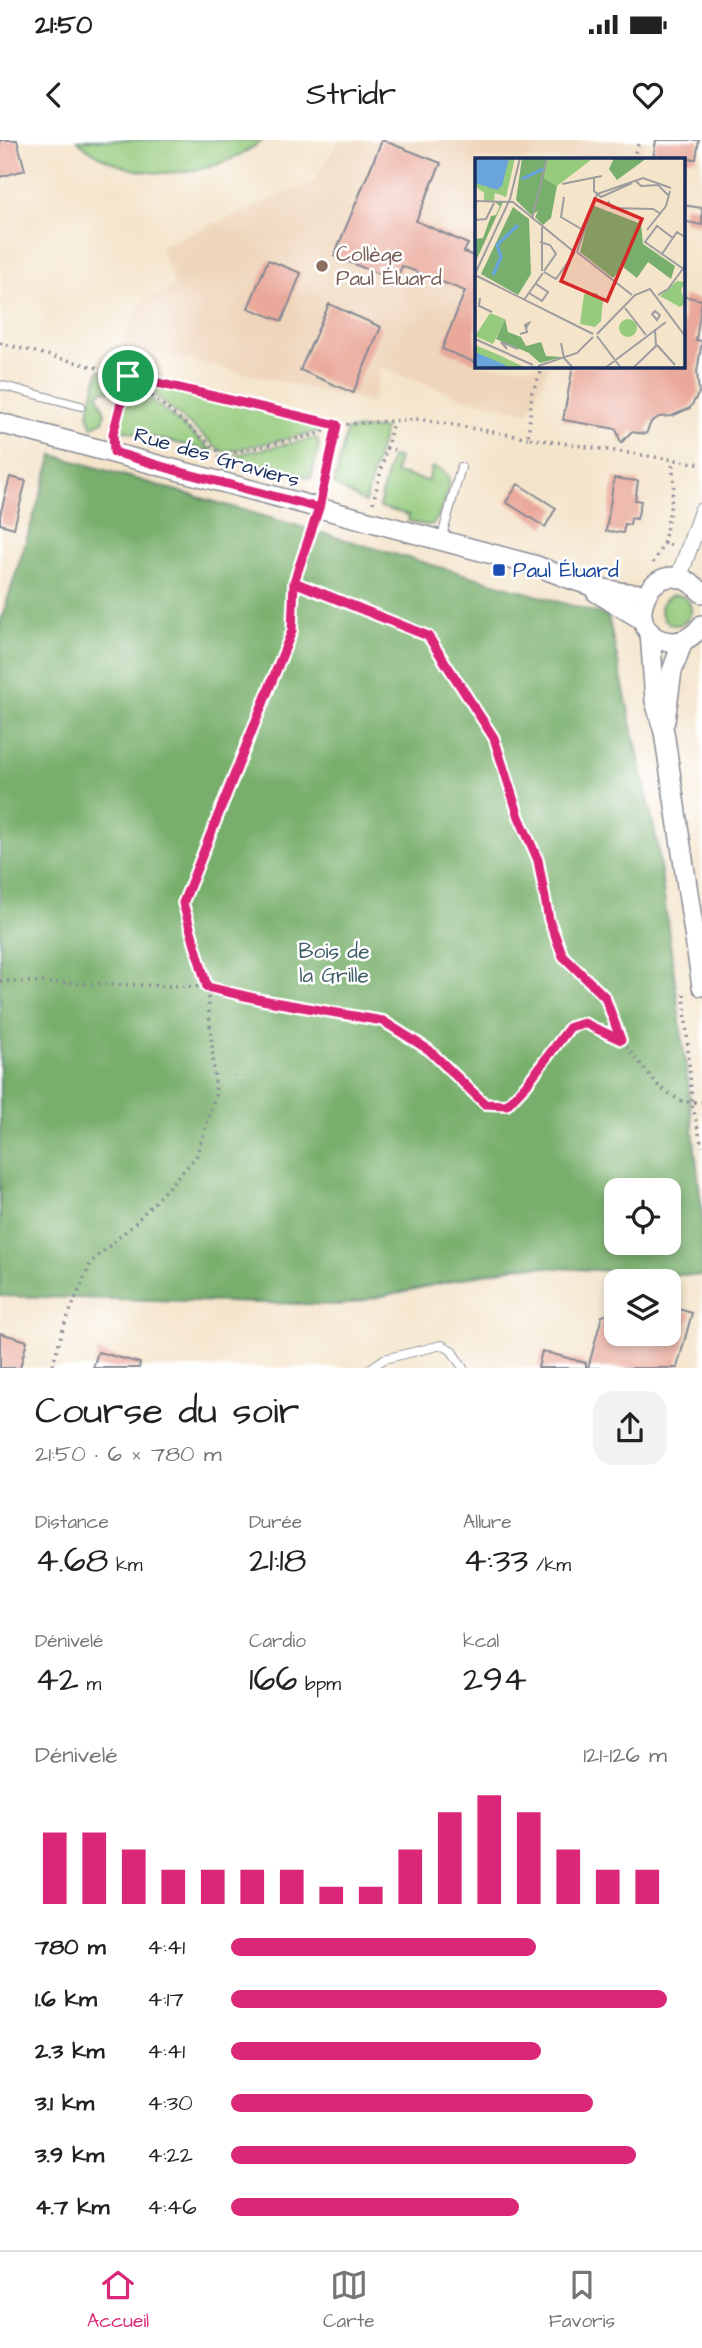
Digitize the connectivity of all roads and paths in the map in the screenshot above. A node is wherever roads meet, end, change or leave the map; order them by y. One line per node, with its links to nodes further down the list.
1 (640, 140): 2 (path)
2 (632, 158)
3 (0, 342): 5 (path)
4 (543, 368): 11 (path)
5 (128, 376): 10 (path); 10 (path); 14 (path)
6 (0, 385): 7 (lane)
7 (81, 406)
8 (393, 421): 10 (path); 11 (path); 12 (path)
9 (0, 423): 14 (street, Rue des Graviers)
10 (337, 425): 18 (path)
11 (528, 439): 15 (path)
12 (387, 448): 13 (path); 19 (path)
13 (399, 451)
14 (114, 452): 18 (street, Rue des Graviers)
15 (673, 460): 16 (path); 22 (path)
16 (702, 464)
17 (461, 467): 21 (lane)
18 (319, 508): 21 (street, Rue des Graviers); 24 (path)
19 (371, 509)
20 (702, 511): 23 (street)
21 (441, 540): 25 (street, Rue des Graviers)
22 (664, 542)
23 (679, 577): 26 (street); 27 (street)
24 (294, 582): 35 (path); 36 (path)
25 (583, 584): 27 (street, Rue des Graviers); 29 (street, Rue des Graviers)
26 (702, 593)
27 (645, 594): 29 (street)
28 (702, 625): 30 (street)
29 (646, 626): 30 (street, Rue des Graviers); 31 (street)
30 (683, 641): 31 (street)
31 (664, 732): 32 (street)
32 (697, 905): 34 (street)
33 (0, 981): 35 (path)
34 (702, 986)
35 (207, 987): 36 (path); 38 (path)
36 (621, 1040): 37 (path)
37 (702, 1102)
38 (52, 1368)
39 (371, 1368): 40 (lane)
40 (463, 1368)

